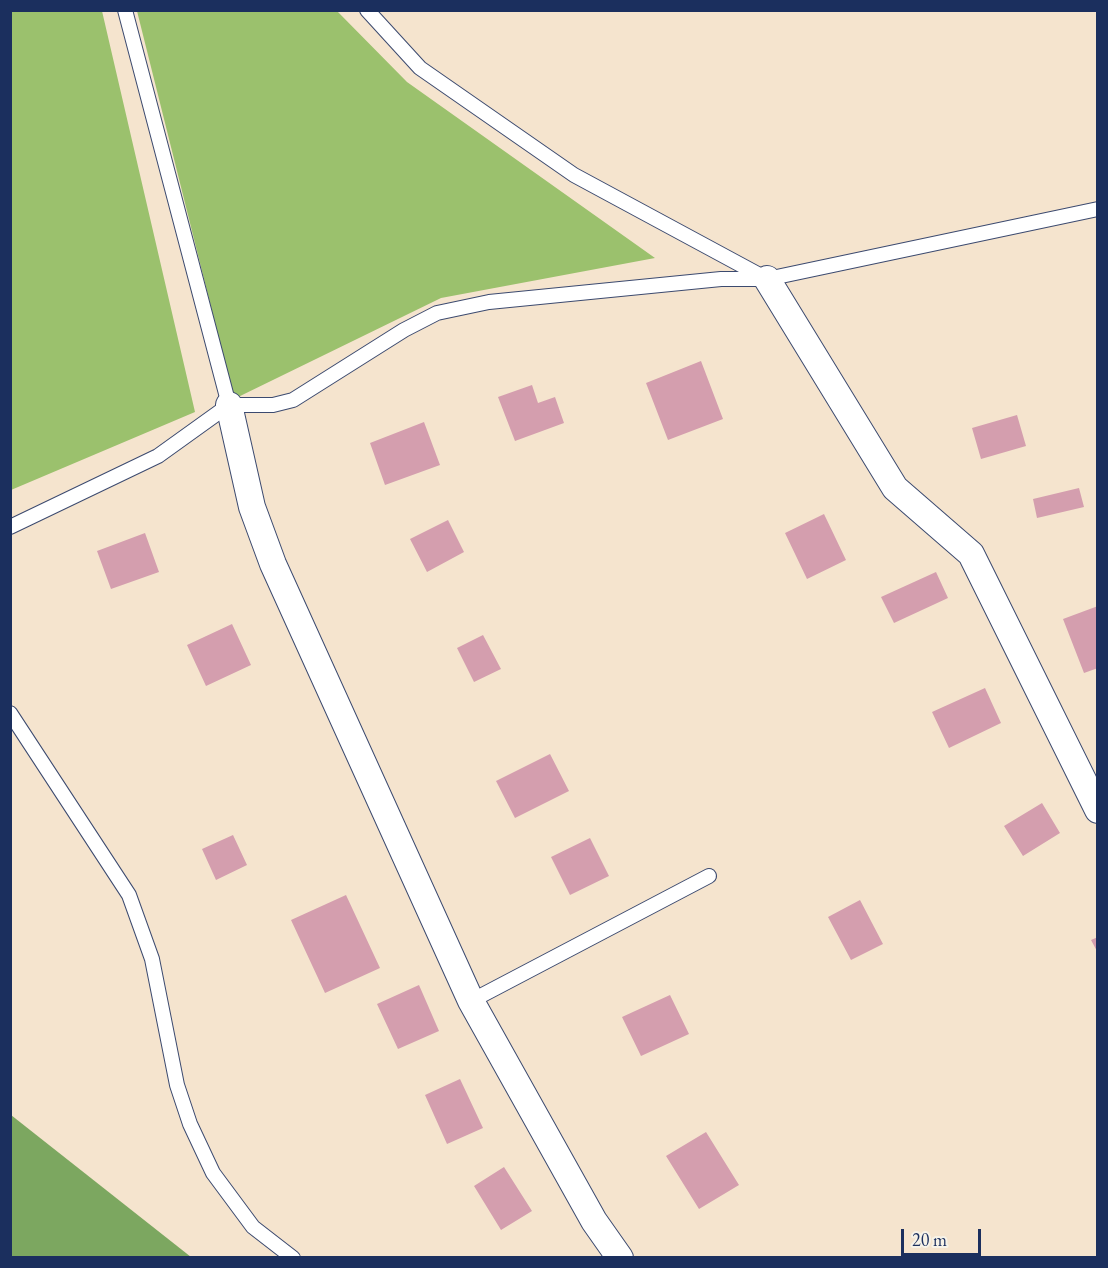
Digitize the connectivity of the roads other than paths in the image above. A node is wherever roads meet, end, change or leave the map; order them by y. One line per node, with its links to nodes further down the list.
1 (125, 10): 5 (lane)
2 (367, 10): 4 (lane)
3 (1098, 208): 4 (lane)
4 (767, 279): 5 (lane); 8 (street)
5 (229, 405): 6 (lane); 10 (street)
6 (10, 527)
7 (10, 713): 11 (lane)
8 (1098, 810)
9 (709, 876): 10 (lane)
10 (471, 1001): 12 (street)
11 (292, 1257)
12 (620, 1257)

